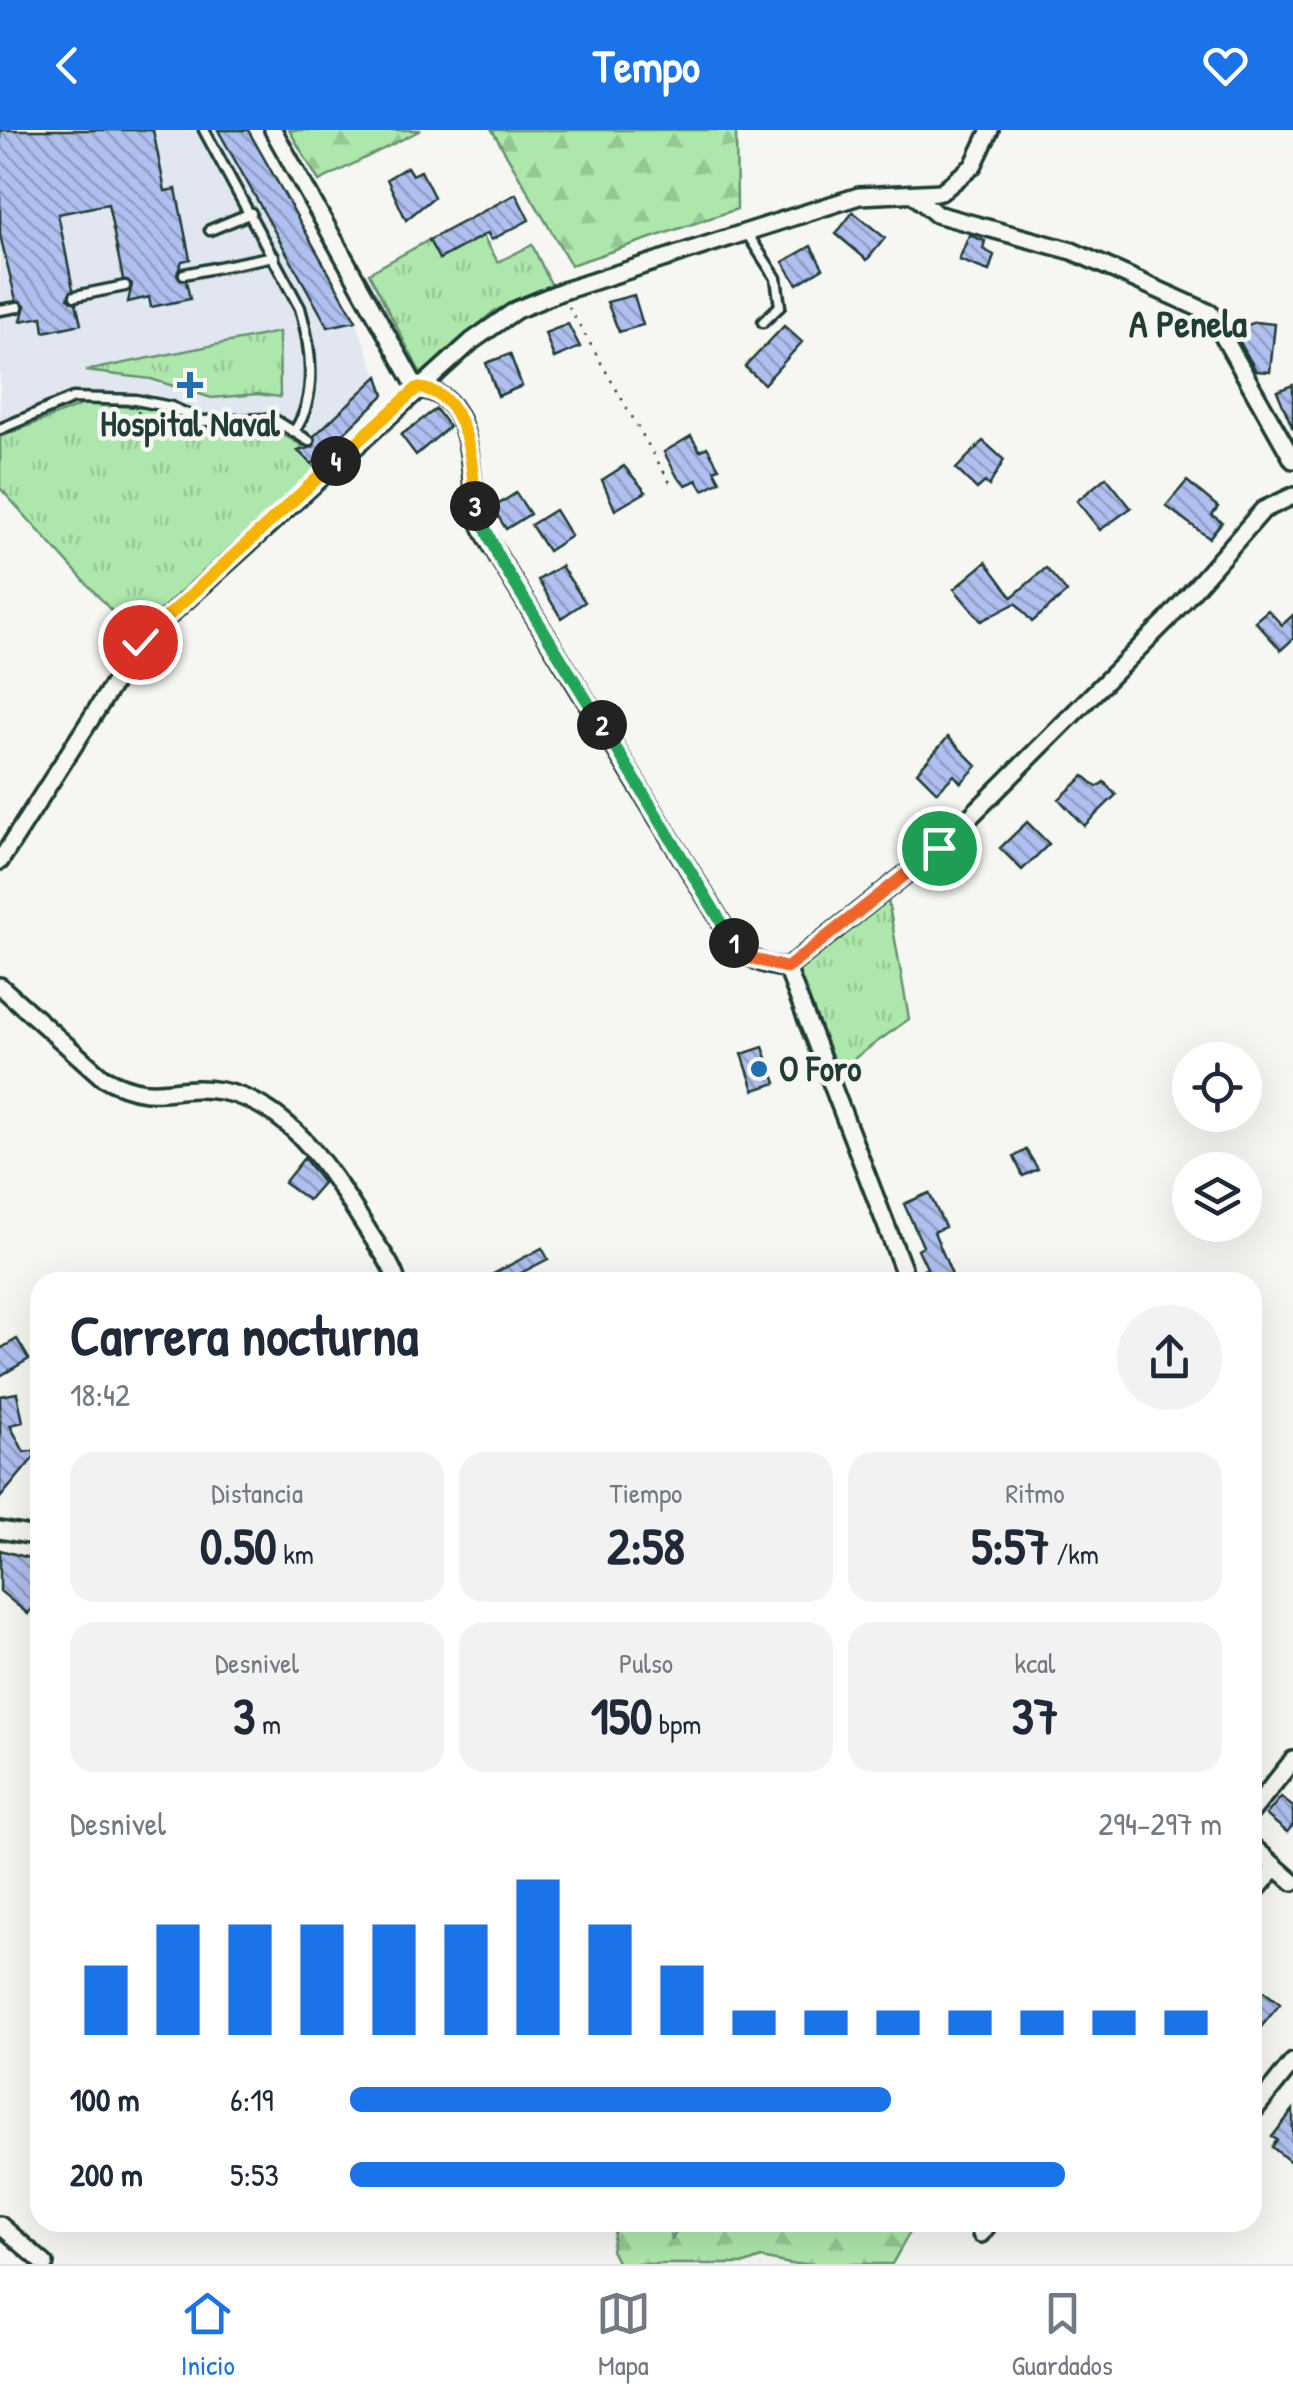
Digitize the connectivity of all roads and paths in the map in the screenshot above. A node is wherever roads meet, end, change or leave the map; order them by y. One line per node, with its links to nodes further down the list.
1 (204, 130): 5 (lane)
2 (273, 130): 16 (street)
3 (990, 130): 4 (street)
4 (915, 196): 7 (street); 22 (street)
5 (251, 214): 6 (lane); 8 (lane)
6 (210, 230)
7 (746, 232): 11 (street); 15 (lane)
8 (274, 256): 9 (lane); 19 (lane)
9 (184, 274)
10 (125, 286): 12 (lane)
11 (560, 292): 16 (street); 23 (path)
12 (75, 296)
13 (18, 307): 14 (lane)
14 (0, 310)
15 (763, 322)
16 (417, 388): 25 (street); 26 (street)
17 (136, 400): 18 (lane); 19 (lane); 20 (path)
18 (0, 429)
19 (296, 430): 21 (lane)
20 (142, 435)
21 (309, 441)
22 (1293, 460)
23 (672, 488)
24 (1293, 496): 26 (street)
25 (0, 861)
26 (787, 968): 29 (street)
27 (0, 986): 28 (street)
28 (391, 1272)
29 (904, 1272)
30 (0, 1530): 31 (street)
31 (30, 1535)
32 (1293, 1760): 33 (street)
33 (1262, 1799)
34 (1262, 1854): 35 (street)
35 (1276, 1866): 36 (street); 37 (street)
36 (1293, 1882)
37 (1262, 1884)
38 (1293, 2062): 39 (street)
39 (1262, 2101)
40 (0, 2224): 41 (street)
41 (45, 2264)

